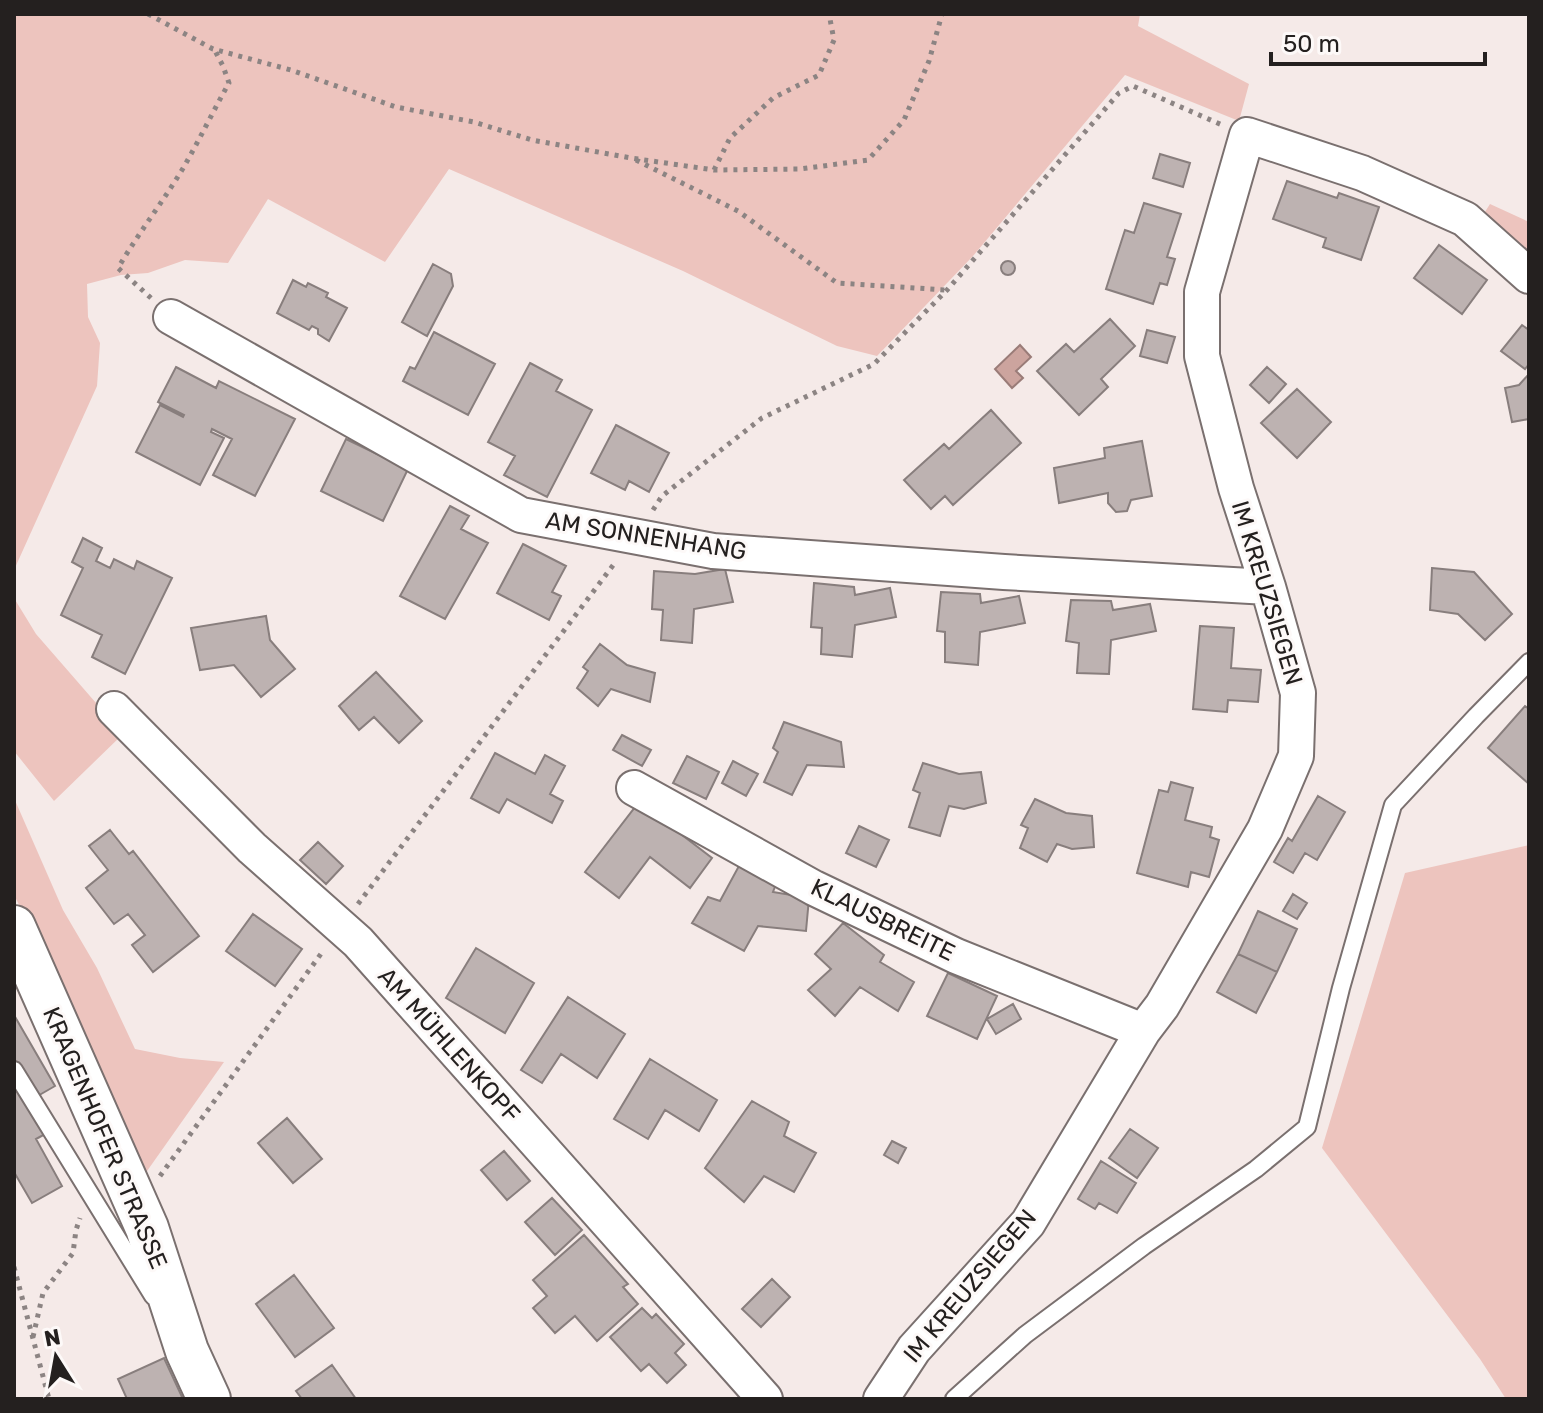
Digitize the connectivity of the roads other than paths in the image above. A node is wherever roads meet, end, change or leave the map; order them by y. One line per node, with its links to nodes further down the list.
1 (1529, 276): 3 (street, IM KREUZSIEGEN)
2 (171, 317): 3 (street, AM SONNENHANG)
3 (1268, 587): 8 (street, IM KREUZSIEGEN)
4 (1529, 662): 14 (lane)
5 (114, 709): 12 (street, AM MÜHLENKOPF)
6 (634, 788): 8 (street, KLAUSBREITE)
7 (14, 927): 10 (street, KRAGENHOFER STRASSE)
8 (1143, 1031): 13 (street, IM KREUZSIEGEN)
9 (14, 1070): 10 (lane)
10 (187, 1351): 11 (street, KRAGENHOFER STRASSE)
11 (209, 1399)
12 (765, 1399)
13 (881, 1399)
14 (954, 1399)

